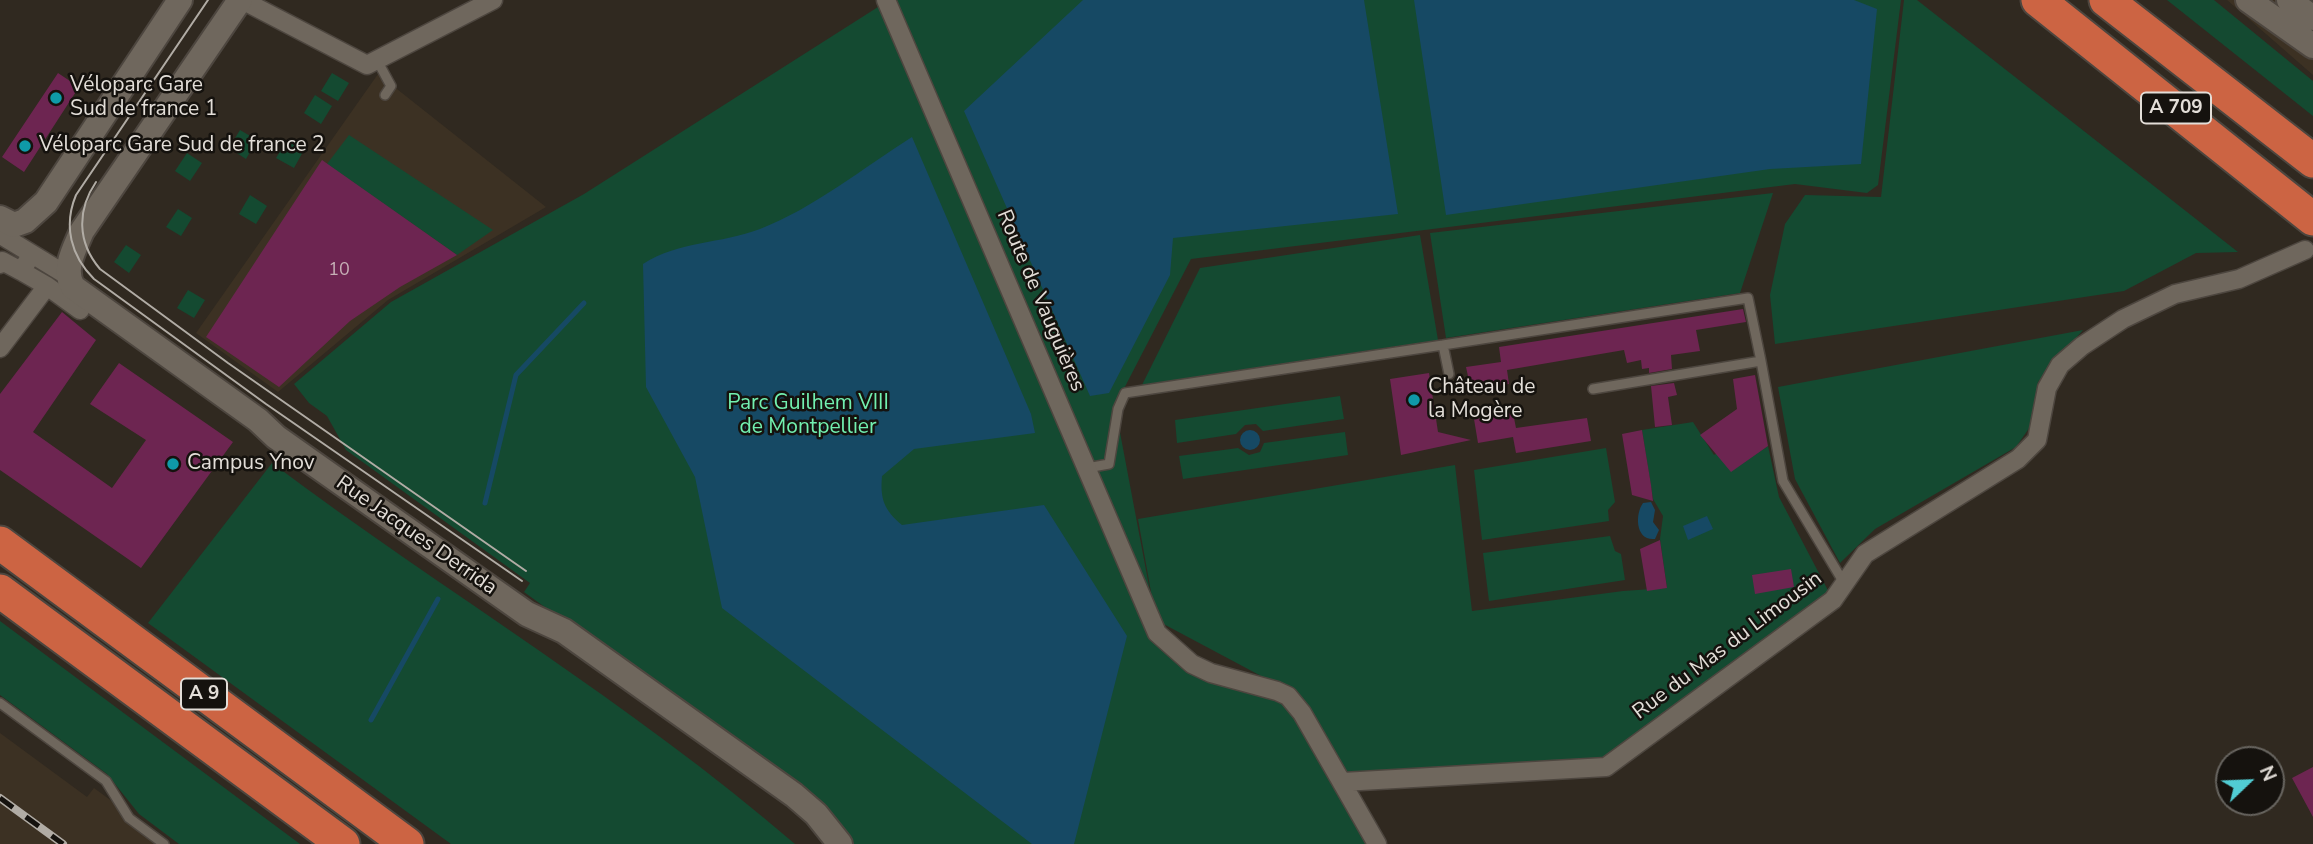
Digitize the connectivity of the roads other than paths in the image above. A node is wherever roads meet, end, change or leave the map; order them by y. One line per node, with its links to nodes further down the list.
1 (180, 0): 14 (street)
2 (241, 0): 11 (street); 19 (street)
3 (493, 0): 11 (street)
4 (886, 0): 26 (street, Route de Vauguières)
5 (2038, 0): 15 (highway, A 709)
6 (2106, 0): 13 (highway, A 709)
7 (2248, 0): 10 (street)
8 (2289, 0): 9 (street)
9 (2313, 18)
10 (2313, 46)
11 (378, 62): 12 (lane)
12 (385, 95)
13 (2313, 161)
14 (3, 220): 16 (street, Rue Jacques Derrida)
15 (2309, 234): 28 (street, Rue du Mas du Limousin)
16 (33, 254): 18 (street); 19 (street, Rue Jacques Derrida)
17 (0, 264): 18 (street)
18 (21, 271): 19 (street)
19 (57, 281): 20 (street); 22 (street); 35 (street, Rue Jacques Derrida)
20 (80, 310)
21 (1443, 345): 23 (lane); 24 (lane); 26 (lane)
22 (0, 348)
23 (1761, 361): 25 (lane); 28 (lane)
24 (1448, 374)
25 (1592, 389)
26 (1087, 468): 31 (street, Route de Vauguières)
27 (0, 543): 34 (highway, A 9)
28 (1844, 583): 31 (street, Rue du Mas du Limousin)
29 (0, 591): 33 (highway, A 9)
30 (0, 703): 32 (lane)
31 (1343, 782): 36 (street, Route de Vauguières)
32 (164, 844)
33 (343, 844)
34 (407, 844)
35 (840, 844)
36 (1377, 844)

